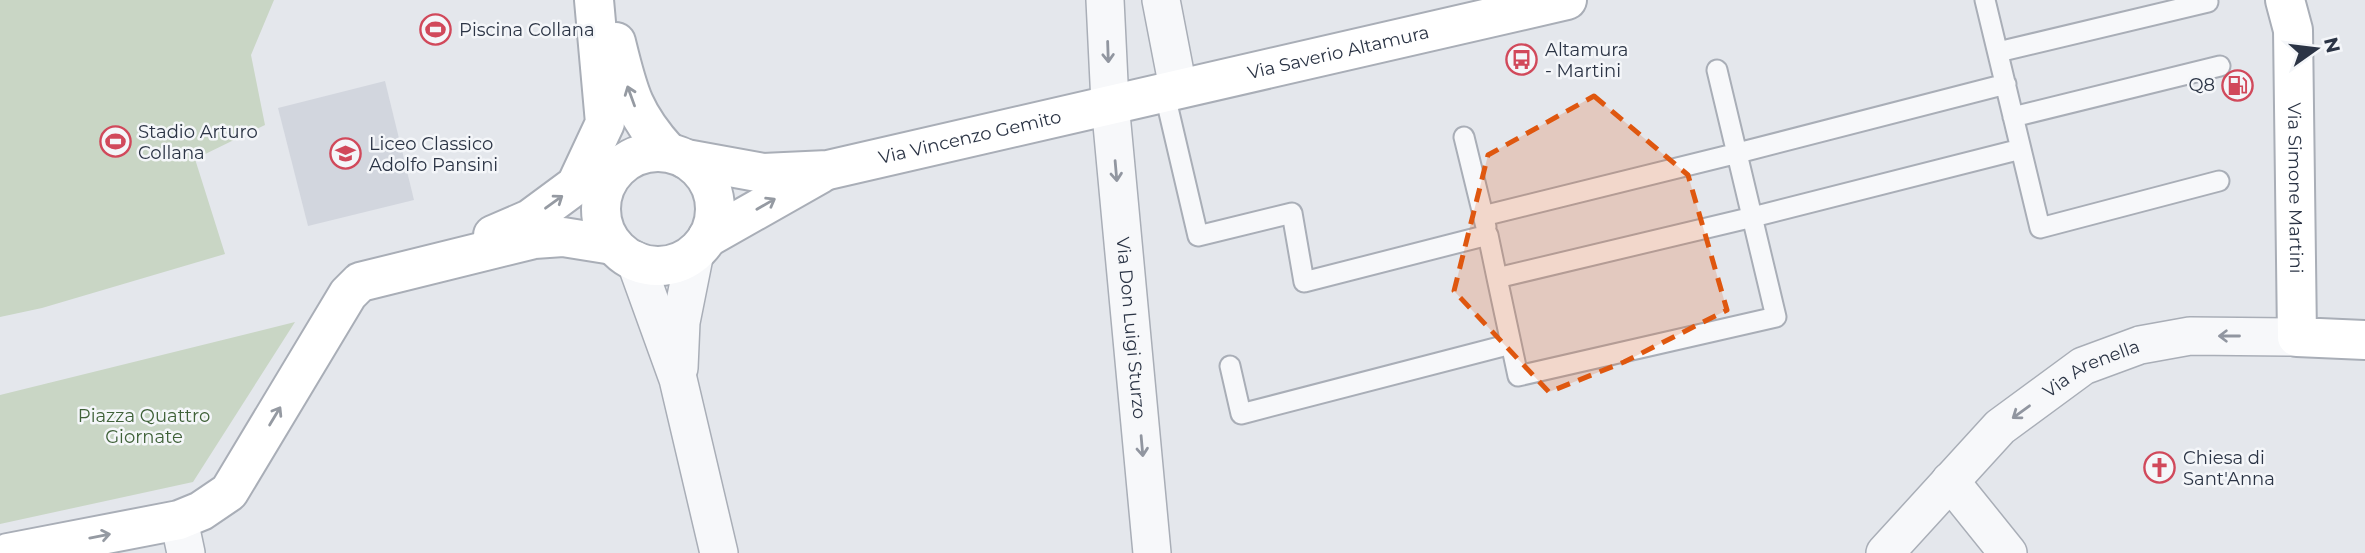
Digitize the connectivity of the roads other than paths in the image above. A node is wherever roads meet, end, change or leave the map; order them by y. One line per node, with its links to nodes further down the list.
1 (594, 0): 27 (main road, one-way to 1)
2 (605, 0): 19 (main road, one-way to 2)
3 (1105, 0): 14 (street, Via Don Luigi Sturzo, one-way to 14)
4 (1161, 0): 13 (street)
5 (1567, 0): 13 (main road, Via Saverio Altamura)
6 (1986, 0): 9 (lane)
7 (2285, 0): 29 (main road, Via Simone Martini)
8 (2208, 2): 9 (lane)
9 (1998, 52): 12 (lane)
10 (2220, 66): 15 (lane)
11 (1717, 70): 18 (lane)
12 (2006, 84): 15 (lane); 18 (lane)
13 (1171, 89): 14 (main road, Via Saverio Altamura); 24 (lane)
14 (1110, 103): 20 (main road, Via Vincenzo Gemito); 38 (street, Via Don Luigi Sturzo, one-way to 38)
15 (2013, 117): 17 (lane)
16 (1464, 137): 22 (lane)
17 (2021, 149): 21 (lane); 23 (lane)
18 (1738, 153): 22 (lane); 23 (lane)
19 (677, 156): 20 (main road, Via Vincenzo Gemito); 25 (main road); 26 (main road)
20 (828, 170): 25 (main road, Via Vincenzo Gemito, one-way to 20)
21 (2219, 181)
22 (1483, 216): 24 (lane)
23 (1753, 217): 28 (lane); 31 (lane)
24 (1488, 236): 28 (lane)
25 (701, 245): 26 (main road); 33 (street)
26 (624, 253): 27 (main road); 33 (street)
27 (427, 265): 35 (main road, one-way to 27)
28 (1497, 278): 31 (lane)
29 (2297, 337): 30 (main road, Via Arenella); 34 (street, Via Arenella, one-way to 34)
30 (2365, 340)
31 (1511, 344): 32 (lane)
32 (1230, 366)
33 (678, 379): 37 (street)
34 (1950, 481): 39 (street, Via Arenella); 40 (street)
35 (182, 537): 36 (main road, one-way to 35)
36 (8, 553)
37 (719, 553)
38 (1152, 553)
39 (1885, 553)
40 (2008, 553)

